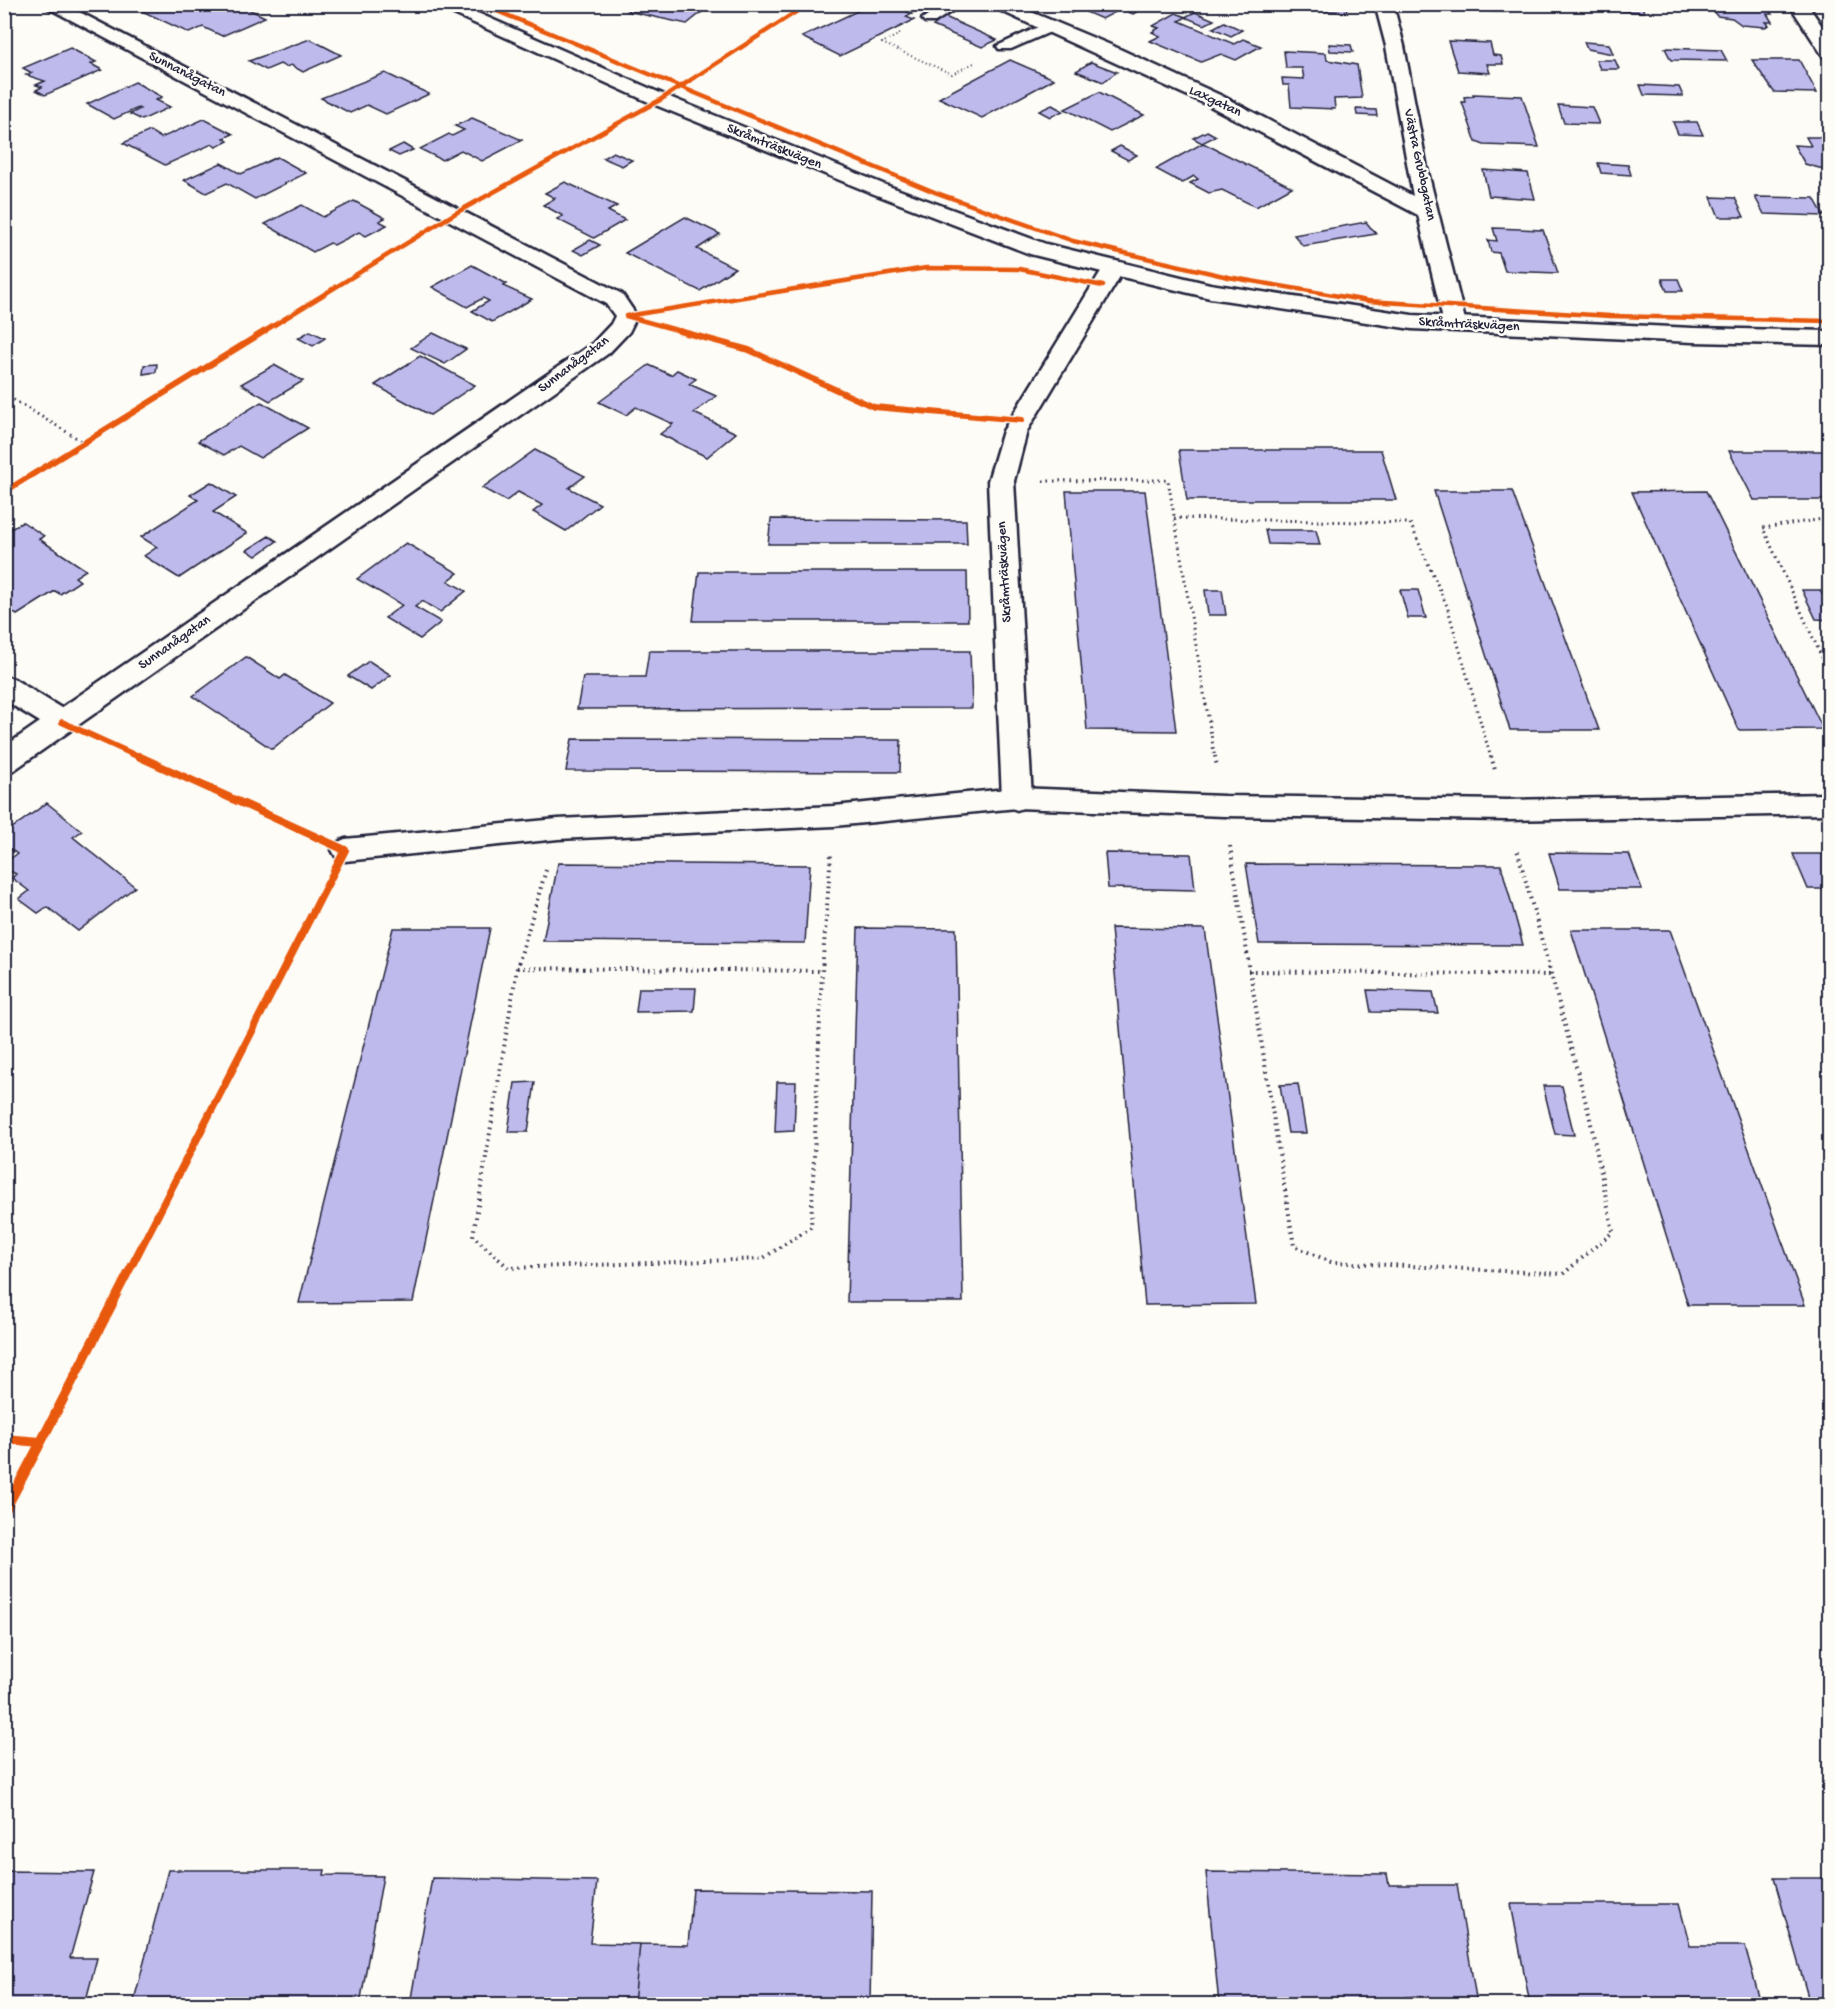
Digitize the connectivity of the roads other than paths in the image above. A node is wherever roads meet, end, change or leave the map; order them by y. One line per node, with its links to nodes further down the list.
1 (50, 4): 16 (street, Sunnanågatan)
2 (441, 4): 12 (street, Skråmträskvägen)
3 (956, 4): 7 (lane)
4 (995, 4): 8 (street, Laxgatan)
5 (1384, 4): 11 (street, Västra Grubbgatan)
6 (1798, 4): 10 (street)
7 (930, 19)
8 (1051, 26): 9 (lane); 11 (street, Laxgatan)
9 (1005, 46)
10 (1830, 52)
11 (1428, 212): 13 (street, Västra Grubbgatan)
12 (1114, 268): 13 (street, Skråmträskvägen); 18 (street, Skråmträskvägen)
13 (1455, 324): 14 (street, Skråmträskvägen)
14 (1830, 338)
15 (4, 686): 16 (street)
16 (62, 722): 17 (street, Sunnanågatan)
17 (4, 762)
18 (1017, 798): 19 (lane); 20 (lane)
19 (1830, 804)
20 (345, 850)

